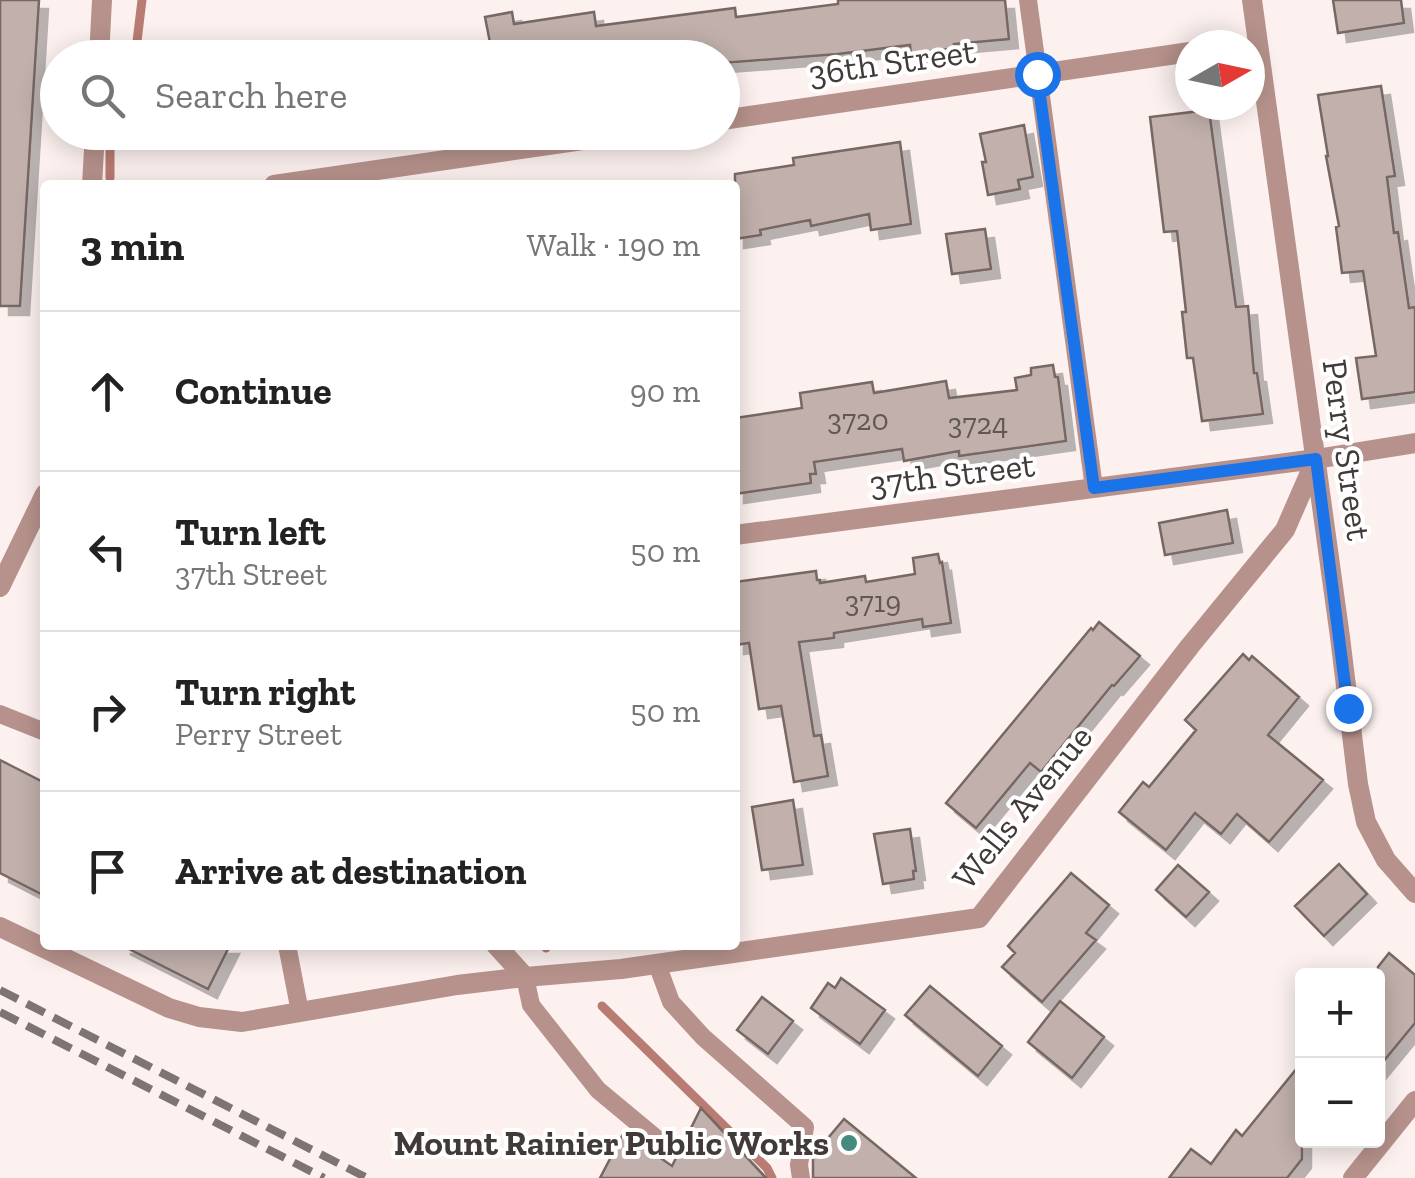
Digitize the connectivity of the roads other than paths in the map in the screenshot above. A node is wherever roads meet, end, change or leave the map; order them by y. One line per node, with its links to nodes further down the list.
1 (102, 0): 5 (street)
2 (1028, 0): 7 (lane)
3 (1252, 0): 4 (street, Perry Street)
4 (1249, 30)
5 (100, 40)
6 (1175, 54): 7 (street, 36th Street)
7 (1037, 74): 8 (street, 36th Street); 16 (lane)
8 (740, 117)
9 (1260, 120): 15 (street, Perry Street)
10 (93, 150): 12 (street)
11 (514, 150): 13 (street)
12 (92, 180)
13 (308, 180)
14 (1415, 443): 15 (street, 37th Street)
15 (1316, 459): 16 (street, 37th Street); 22 (street, Perry Street); 28 (street, Wells Avenue)
16 (1094, 488): 18 (street, 37th Street)
17 (40, 504): 19 (street)
18 (740, 534)
19 (0, 587)
20 (0, 714): 21 (lane)
21 (40, 730)
22 (1415, 893)
23 (0, 927): 24 (street, Wells Avenue)
24 (40, 946)
25 (48, 950): 30 (street, Wells Avenue)
26 (287, 950): 30 (lane)
27 (500, 950): 29 (street)
28 (658, 964): 29 (street, Wells Avenue); 33 (lane)
29 (524, 977): 30 (street, Wells Avenue); 32 (lane)
30 (300, 1012)
31 (1415, 1101): 34 (street)
32 (658, 1139)
33 (801, 1178)
34 (1353, 1178)

